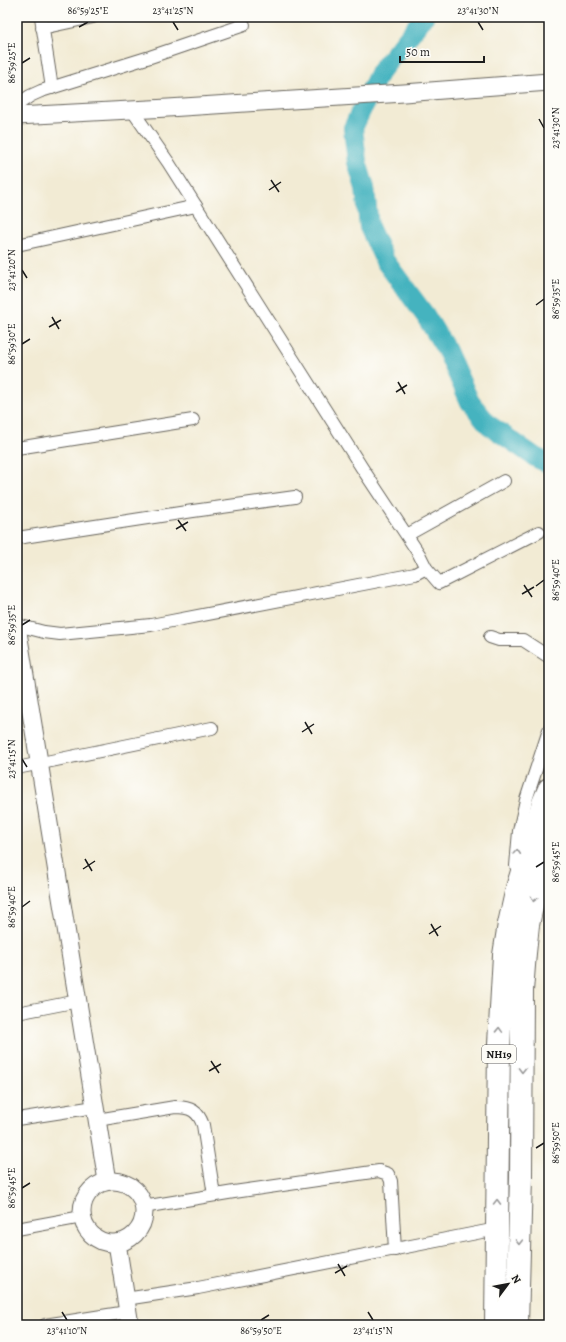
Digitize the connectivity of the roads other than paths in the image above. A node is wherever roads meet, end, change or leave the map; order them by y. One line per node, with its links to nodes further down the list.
1 (93, 17): 2 (street)
2 (42, 22): 5 (street)
3 (244, 26): 5 (street)
4 (549, 82): 7 (street)
5 (52, 88): 6 (street)
6 (17, 105)
7 (132, 110): 8 (street); 9 (street)
8 (17, 116)
9 (196, 206): 10 (street); 16 (street)
10 (17, 245)
11 (193, 420): 12 (street)
12 (17, 448)
13 (504, 481): 16 (street)
14 (295, 497): 17 (street)
15 (539, 532): 18 (street)
16 (407, 535): 18 (street)
17 (17, 538)
18 (426, 568): 19 (street)
19 (17, 626): 24 (street)
20 (490, 637): 21 (street)
21 (549, 657)
22 (212, 728): 24 (street)
23 (549, 730): 28 (street, one-way to 23)
24 (39, 763): 25 (street); 29 (street)
25 (17, 768)
26 (549, 789): 28 (highway, NH19)
27 (549, 849): 44 (highway, NH19, one-way to 44)
28 (514, 905): 38 (highway, NH19, one-way to 28)
29 (78, 1001): 30 (street); 31 (street)
30 (17, 1013)
31 (96, 1114): 32 (street); 33 (street); 34 (street)
32 (17, 1119)
33 (107, 1181): 35 (street); 36 (street)
34 (214, 1195): 35 (street); 40 (street)
35 (143, 1207): 39 (street)
36 (82, 1217): 37 (street); 39 (street)
37 (17, 1229)
38 (497, 1229): 40 (street); 43 (highway, NH19)
39 (117, 1242): 41 (street)
40 (395, 1250): 41 (street)
41 (127, 1312): 42 (street)
42 (45, 1325)
43 (496, 1325)
44 (517, 1325)

